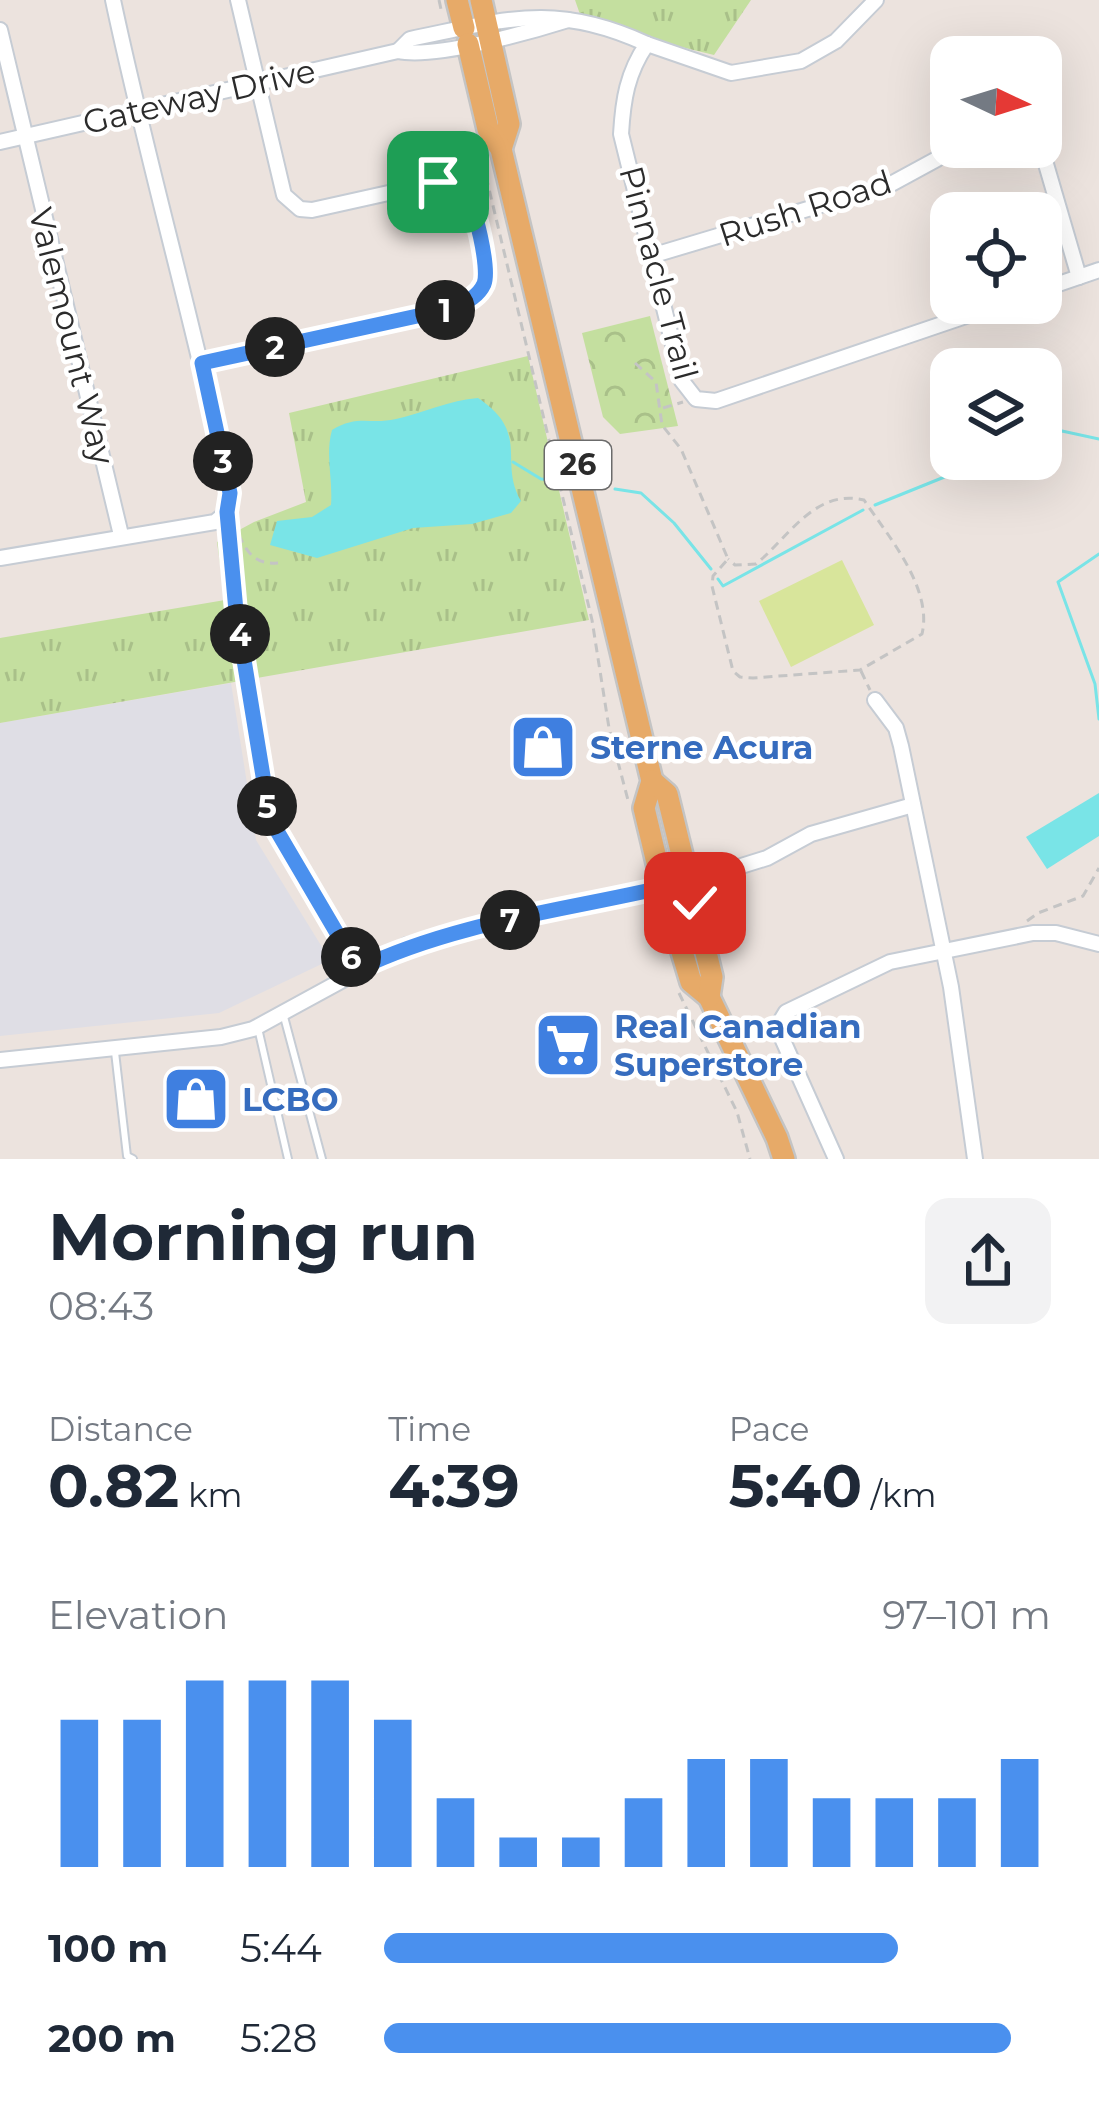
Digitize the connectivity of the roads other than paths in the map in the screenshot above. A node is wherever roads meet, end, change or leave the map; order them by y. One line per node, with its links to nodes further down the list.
1 (113, 0): 10 (street)
2 (238, 0): 9 (street)
3 (481, 0): 7 (main road, 26)
4 (876, 0): 8 (street)
5 (450, 7): 7 (main road, 26)
6 (0, 30): 11 (street, Valemount Way)
7 (477, 34): 8 (street); 9 (street, Gateway Drive); 25 (main road, 26)
8 (647, 44): 15 (street, Pinnacle Trail)
9 (259, 82): 10 (street, Gateway Drive); 20 (street)
10 (136, 110): 11 (street, Gateway Drive); 20 (street)
11 (24, 136): 12 (street, Gateway Drive); 21 (street, Valemount Way)
12 (0, 142)
13 (930, 163): 15 (street, Rush Road)
14 (1047, 168): 17 (street)
15 (651, 256): 19 (street, Pinnacle Trail)
16 (1099, 270): 17 (street)
17 (1078, 277): 18 (street)
18 (1062, 283)
19 (942, 324)
20 (202, 363): 21 (street)
21 (121, 536): 22 (street)
22 (1, 554)
23 (875, 700): 26 (street)
24 (250, 704): 31 (street)
25 (652, 781): 27 (main road, 26); 28 (main road, 26)
26 (913, 805): 27 (street); 30 (street)
27 (690, 881): 28 (street); 32 (main road, 26)
28 (663, 888): 31 (street); 32 (main road, 26)
29 (1099, 944): 30 (street)
30 (944, 951): 41 (street); 42 (street)
31 (358, 969): 33 (street)
32 (709, 997): 40 (main road, 26)
33 (283, 1013): 34 (street); 39 (lane)
34 (257, 1027): 35 (street); 38 (lane)
35 (115, 1048): 36 (street); 37 (lane)
36 (0, 1060)
37 (128, 1158)
38 (288, 1159)
39 (322, 1159)
40 (784, 1159)
41 (836, 1159)
42 (975, 1159)

